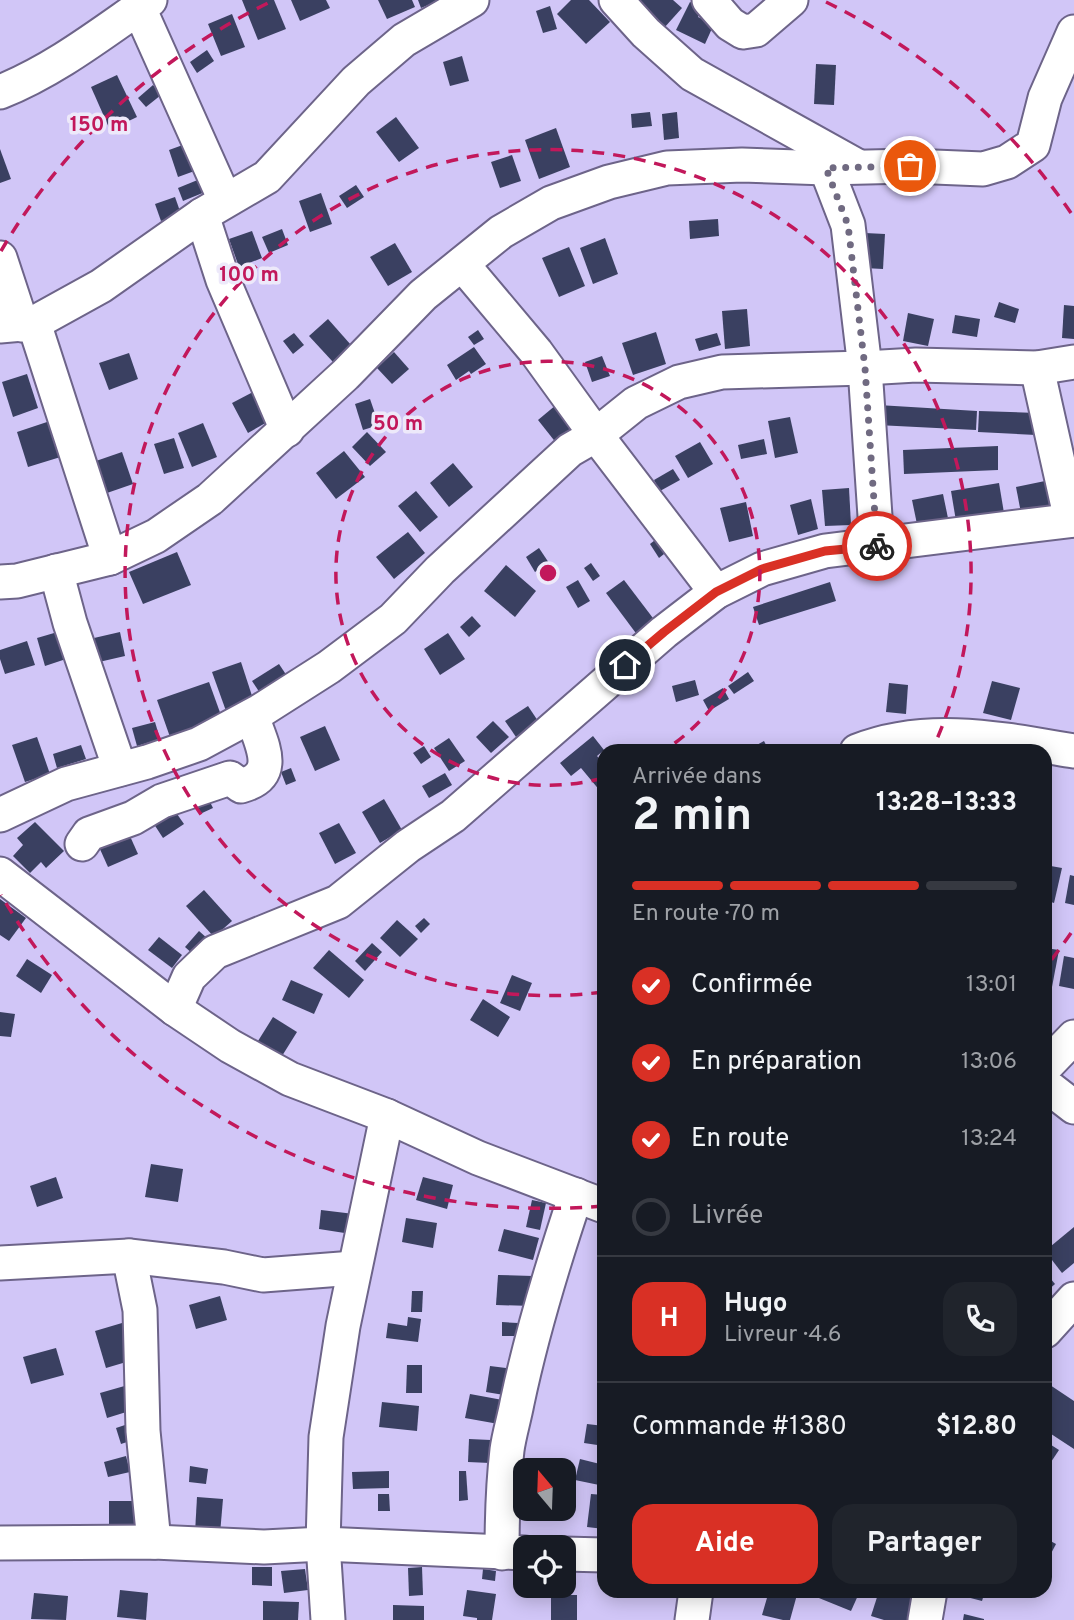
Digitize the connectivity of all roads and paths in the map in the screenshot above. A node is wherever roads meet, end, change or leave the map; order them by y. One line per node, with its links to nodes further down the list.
1 (472, 0): 10 (street)
2 (617, 0): 8 (street)
3 (709, 0): 4 (street)
4 (791, 0)
5 (134, 6): 7 (street); 10 (street)
6 (1074, 32): 8 (street)
7 (0, 92)
8 (859, 167): 9 (street)
9 (826, 168): 12 (street); 15 (street)
10 (214, 208): 13 (street); 17 (street)
11 (0, 258): 13 (street)
12 (462, 264): 17 (street); 18 (street)
13 (19, 325): 21 (street)
14 (1074, 362): 16 (street)
15 (865, 368): 16 (street); 18 (street); 20 (street)
16 (1037, 368): 19 (street)
17 (287, 430): 21 (street)
18 (596, 435): 24 (street); 25 (street)
19 (1073, 520): 20 (street)
20 (877, 546): 24 (street)
21 (110, 558): 22 (street)
22 (56, 571): 23 (street); 30 (street)
23 (0, 582)
24 (716, 592): 34 (street)
25 (252, 716): 30 (street); 32 (street)
26 (880, 744): 27 (street)
27 (996, 744)
28 (1052, 749): 29 (street)
29 (1074, 751)
30 (120, 769): 31 (street)
31 (0, 815)
32 (82, 844)
33 (0, 874): 34 (street)
34 (175, 1009): 39 (street)
35 (1074, 1037): 36 (street)
36 (1052, 1059)
37 (1052, 1090): 38 (street)
38 (1074, 1107)
39 (387, 1116): 40 (street); 43 (street)
40 (590, 1201): 49 (street)
41 (129, 1256): 42 (street); 43 (street); 46 (street)
42 (0, 1263)
43 (354, 1268): 48 (street)
44 (1074, 1300): 45 (street)
45 (1052, 1324)
46 (154, 1542): 47 (street); 48 (street)
47 (0, 1543)
48 (323, 1544): 49 (street); 54 (street)
49 (513, 1553)
50 (576, 1554): 51 (street)
51 (597, 1555)
52 (695, 1598): 55 (street)
53 (929, 1598): 56 (street)
54 (328, 1620)
55 (692, 1620)
56 (925, 1620)

